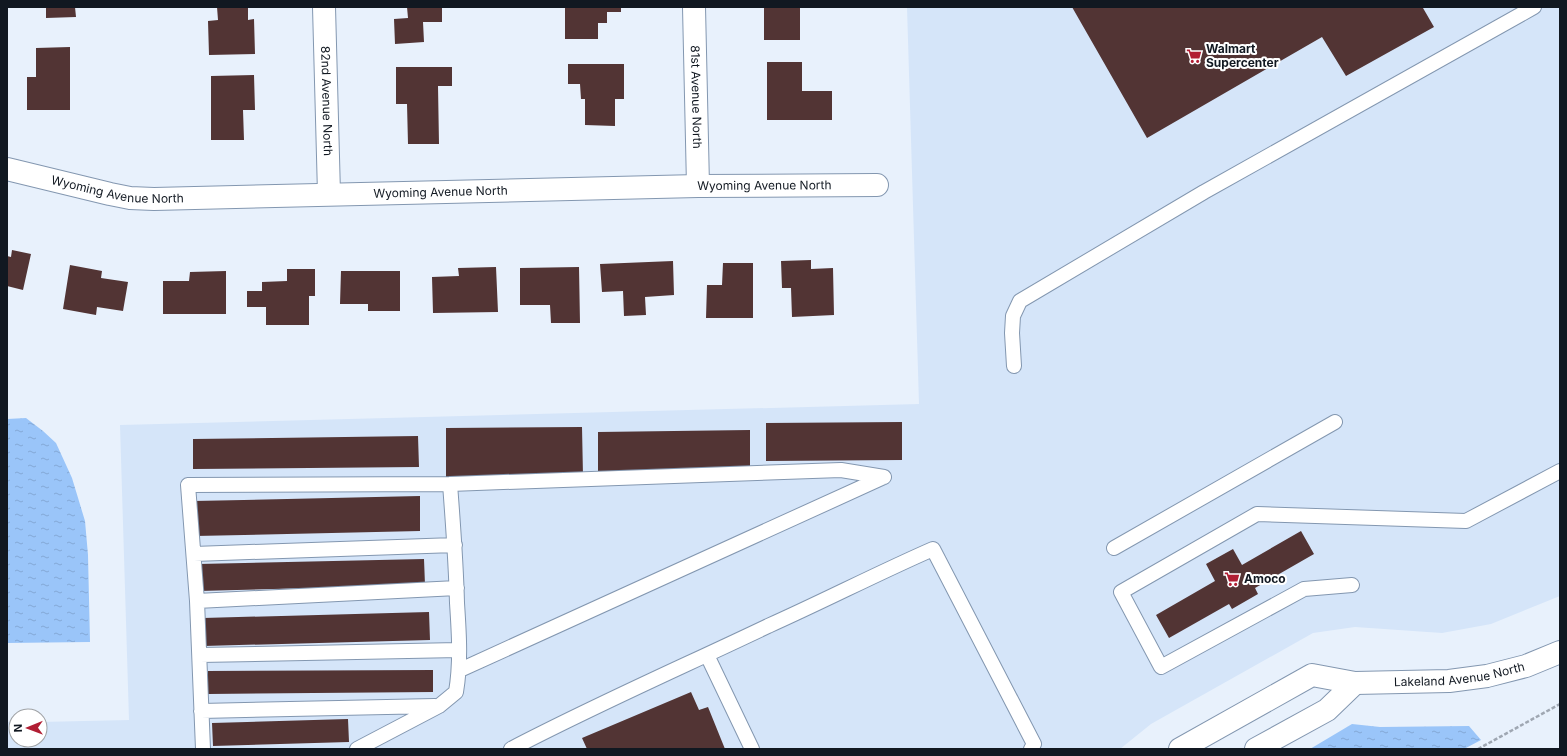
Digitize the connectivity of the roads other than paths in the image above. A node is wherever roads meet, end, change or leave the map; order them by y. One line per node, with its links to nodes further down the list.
1 (324, 7): 7 (street, 82nd Avenue North)
2 (694, 7): 6 (street, 81st Avenue North)
3 (1534, 7): 8 (lane)
4 (7, 169): 7 (street, Wyoming Avenue North)
5 (877, 185): 6 (street, Wyoming Avenue North)
6 (698, 186): 7 (street, Wyoming Avenue North)
7 (329, 194)
8 (1014, 366)
9 (1335, 422): 13 (lane)
10 (1560, 471): 15 (lane)
11 (450, 484): 12 (lane); 14 (lane); 22 (lane)
12 (455, 545): 14 (lane); 16 (lane)
13 (1114, 548)
14 (194, 554): 17 (lane)
15 (1352, 585)
16 (457, 588): 17 (lane); 18 (lane)
17 (197, 601): 21 (lane)
18 (459, 650): 21 (lane); 22 (lane)
19 (1560, 652): 23 (street, Lakeland Avenue North)
20 (708, 655): 29 (lane); 30 (lane); 31 (lane)
21 (200, 656): 25 (lane)
22 (460, 670): 24 (lane)
23 (1355, 683): 26 (street, Lakeland Avenue North); 32 (street)
24 (439, 706): 25 (lane); 28 (lane)
25 (201, 711): 27 (lane)
26 (1188, 747)
27 (204, 749)
28 (357, 749)
29 (511, 749)
30 (752, 749)
31 (1031, 749)
32 (1256, 749)

